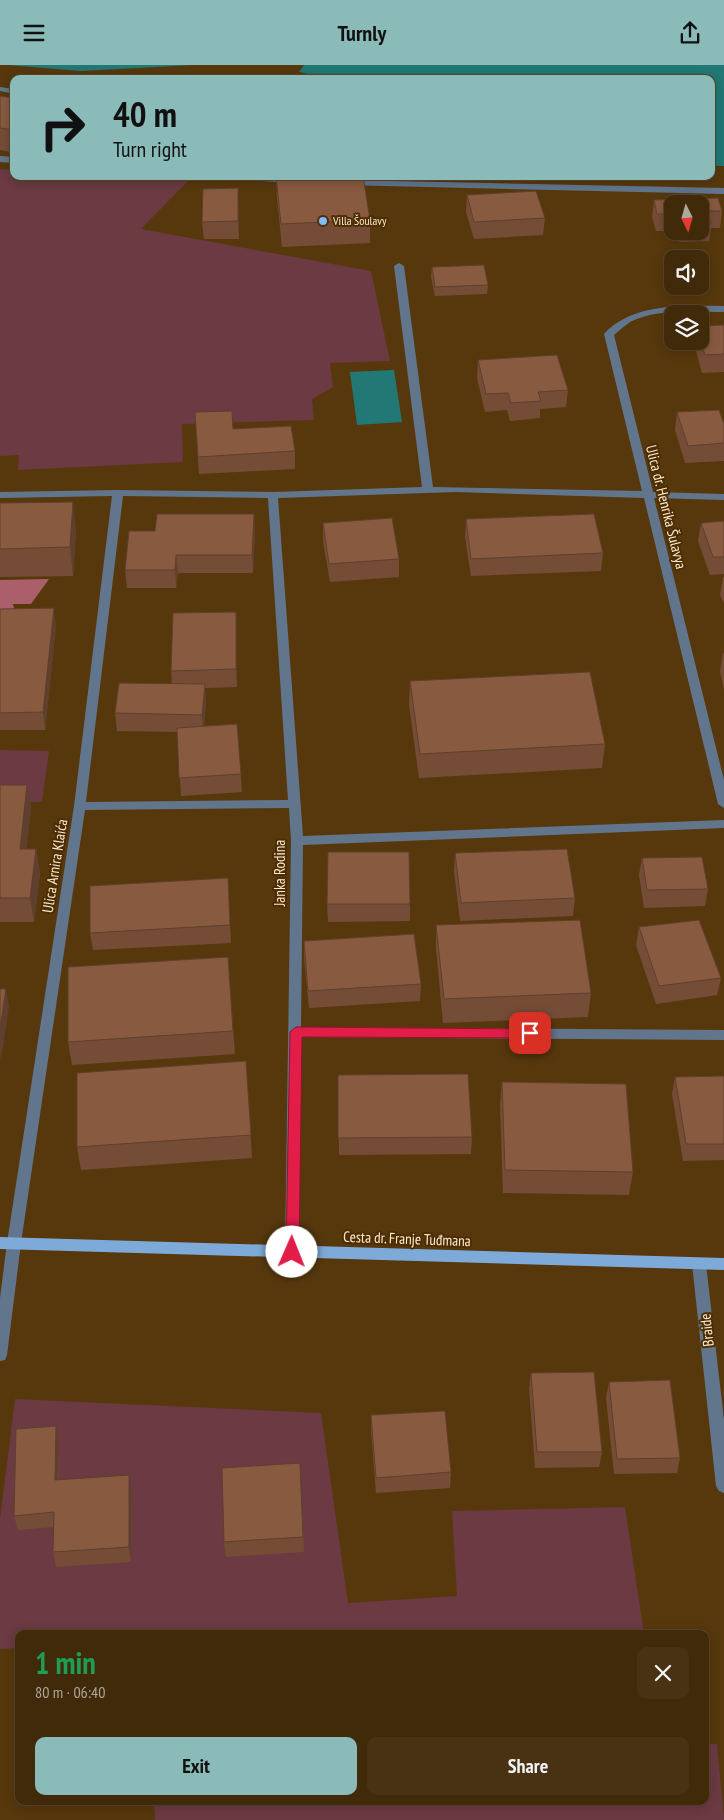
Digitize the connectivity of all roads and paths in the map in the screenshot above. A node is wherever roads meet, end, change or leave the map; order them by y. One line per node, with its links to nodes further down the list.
1 (287, 180): 2 (street)
2 (301, 181)
3 (340, 183): 4 (street)
4 (724, 191)
5 (399, 266): 7 (street)
6 (724, 309): 11 (street, Ulica dr. Henrika Šulavya)
7 (428, 490): 10 (street); 11 (street)
8 (118, 493): 9 (street); 10 (street); 15 (street, Ulica Arnira Klaića)
9 (0, 495)
10 (273, 495): 13 (street, Janka Rodina)
11 (648, 495): 12 (street); 14 (street, Ulica dr. Henrika Šulavya)
12 (724, 497)
13 (295, 804): 15 (street); 17 (street, Janka Rodina)
14 (724, 804)
15 (80, 807): 20 (street, Ulica Arnira Klaića)
16 (724, 824): 17 (street)
17 (297, 841): 18 (street, Janka Rodina)
18 (296, 1032): 19 (street); 21 (street, Janka Rodina)
19 (724, 1035)
20 (7, 1243): 21 (main road, Cesta dr. Franje Tuđmana); 24 (street, Ulica Arnira Klaića)
21 (292, 1252): 22 (main road, Cesta dr. Franje Tuđmana)
22 (699, 1264): 23 (main road, Cesta dr. Franje Tuđmana); 25 (street, Braide)
23 (724, 1264)
24 (0, 1355)
25 (724, 1486)

